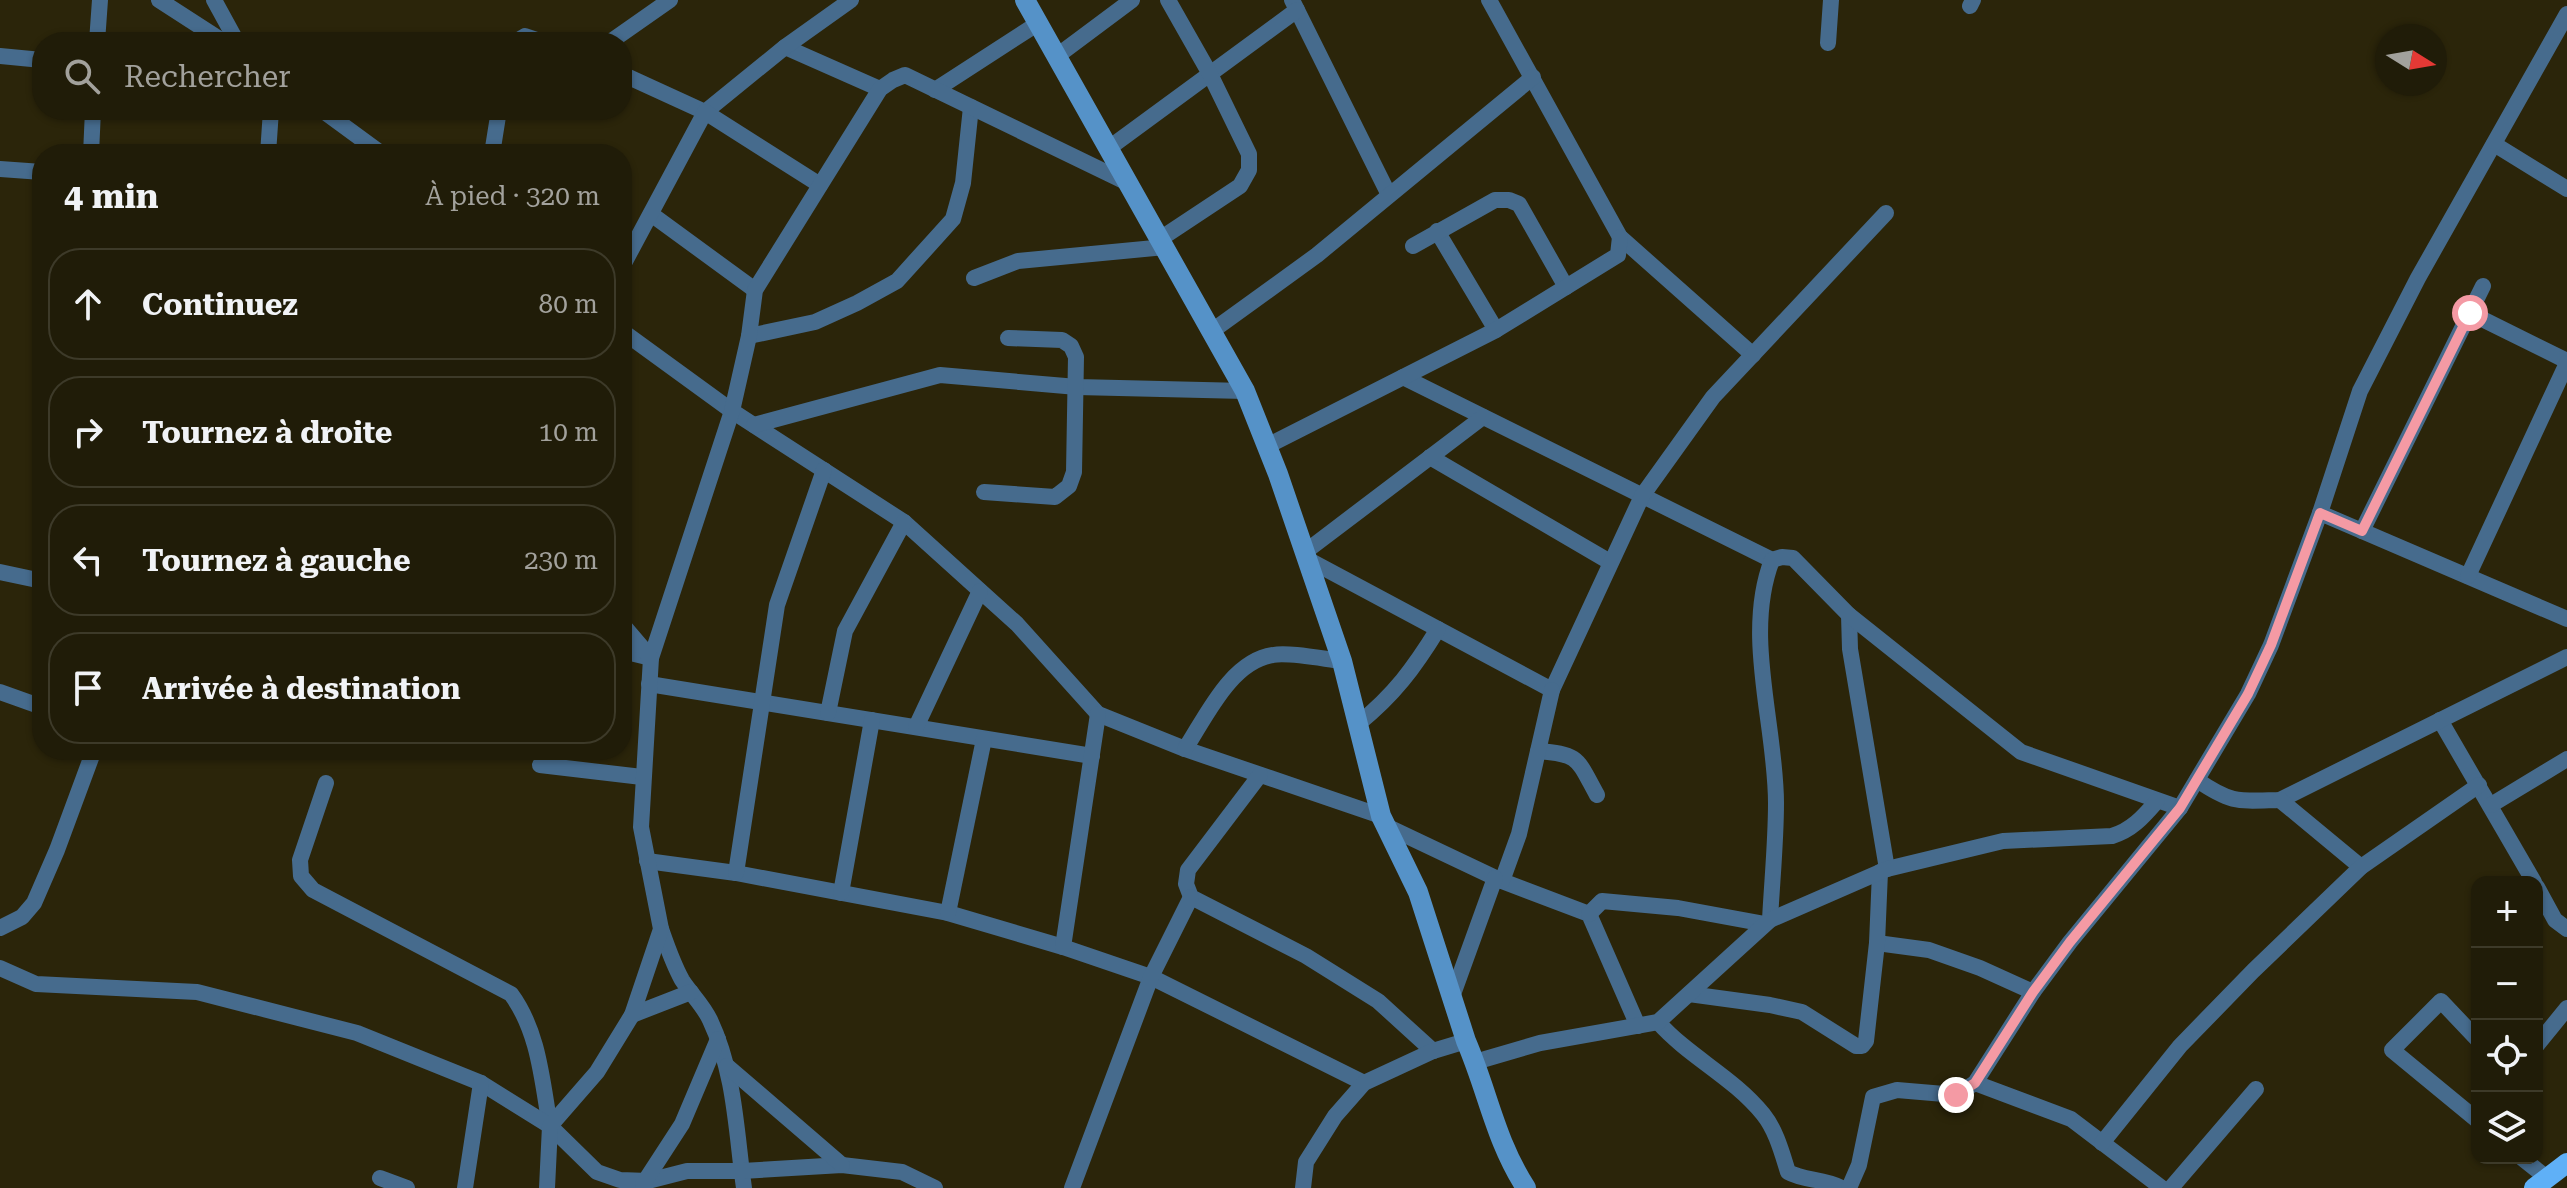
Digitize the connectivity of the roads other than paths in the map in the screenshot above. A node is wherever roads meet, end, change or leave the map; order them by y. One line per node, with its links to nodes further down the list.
1 (100, 0): 14 (street)
2 (159, 0): 15 (street)
3 (214, 0): 16 (street)
4 (670, 0): 17 (street)
5 (851, 0): 19 (street)
6 (1025, 0): 13 (street)
7 (1132, 0): 21 (street)
8 (1168, 0): 23 (street)
9 (1489, 0): 24 (street)
10 (1831, 0): 18 (street)
11 (1294, 5): 23 (street); 45 (street)
12 (2567, 14): 38 (street)
13 (1037, 24): 21 (street); 27 (street)
14 (98, 32)
15 (209, 32)
16 (232, 32)
17 (624, 32)
18 (1828, 43)
19 (785, 47): 26 (street); 29 (street)
20 (0, 56): 22 (street)
21 (1057, 56): 39 (street)
22 (32, 59)
23 (1210, 74): 39 (street); 50 (street)
24 (1533, 77): 45 (street); 49 (street)
25 (632, 79): 29 (street)
26 (880, 89): 27 (street); 43 (street)
27 (935, 90): 28 (street)
28 (971, 107): 42 (street); 60 (street)
29 (705, 112): 43 (street); 47 (street)
30 (93, 120): 34 (street)
31 (270, 120): 35 (street)
32 (335, 120): 36 (street)
33 (497, 120): 37 (street)
34 (91, 144)
35 (269, 144)
36 (366, 144)
37 (494, 144)
38 (2494, 144): 44 (street); 76 (street)
39 (1109, 148): 42 (street)
40 (0, 169): 41 (street)
41 (32, 171)
42 (1128, 183): 50 (street)
43 (820, 185): 56 (street)
44 (2567, 189)
45 (1389, 195): 59 (street)
46 (1886, 213): 63 (street)
47 (651, 214): 52 (street); 56 (street)
48 (1437, 231): 51 (street); 55 (street); 58 (street)
49 (1620, 237): 55 (street); 63 (street)
50 (1162, 243): 53 (street); 59 (street)
51 (1413, 246)
52 (632, 249)
53 (974, 278)
54 (2483, 286): 57 (street)
55 (1566, 287): 58 (street)
56 (755, 290): 60 (street)
57 (2470, 313): 64 (street); 78 (street)
58 (1496, 330): 65 (street)
59 (1212, 331): 67 (street)
60 (749, 336): 68 (street)
61 (632, 338): 68 (street)
62 (1008, 338): 66 (street)
63 (1753, 355): 75 (street)
64 (2567, 362): 83 (street)
65 (1403, 377): 69 (street); 71 (street)
66 (1077, 387): 67 (street); 70 (street); 74 (street)
67 (1245, 391): 71 (street)
68 (732, 411): 70 (street); 92 (street)
69 (1483, 417): 72 (street); 75 (street)
70 (754, 425): 73 (street)
71 (1267, 446): 79 (street)
72 (1430, 457): 79 (street); 81 (street)
73 (824, 470): 77 (street); 98 (street)
74 (984, 492)
75 (1642, 496): 80 (street); 81 (street)
76 (2320, 513): 78 (street); 114 (street)
77 (904, 522): 85 (street); 99 (street)
78 (2362, 531): 83 (street)
79 (1306, 556): 88 (street); 93 (street)
80 (1772, 560): 87 (street); 134 (street)
81 (1610, 562): 95 (street)
82 (0, 572): 84 (street)
83 (2468, 576): 86 (street)
84 (32, 579)
85 (980, 591): 100 (street); 104 (street)
86 (2565, 613)
87 (1849, 615): 119 (street); 125 (street)
88 (1438, 629): 95 (street); 103 (street)
89 (632, 636): 92 (street)
90 (632, 653): 92 (street)
91 (2567, 657): 102 (street)
92 (651, 658): 94 (street)
93 (1342, 661): 103 (street); 106 (street)
94 (649, 684): 98 (street); 113 (street)
95 (1552, 690): 107 (street)
96 (0, 692): 97 (street)
97 (32, 703)
98 (762, 703): 99 (street); 126 (street)
99 (828, 713): 101 (street)
100 (1098, 714): 106 (street); 108 (street)
101 (872, 720): 104 (street); 129 (street)
102 (2440, 720): 116 (street); 118 (street)
103 (1358, 724): 122 (street)
104 (916, 727): 105 (street)
105 (984, 739): 108 (street); 132 (street)
106 (1185, 749): 112 (street)
107 (1538, 751): 117 (street); 128 (street)
108 (1092, 756): 139 (street)
109 (2567, 759): 120 (street)
110 (90, 760): 135 (street)
111 (540, 765): 113 (street)
112 (1260, 775): 122 (street); 130 (street)
113 (642, 777): 123 (street)
114 (2197, 780): 118 (street); 121 (street)
115 (326, 783): 162 (street)
116 (2479, 785): 120 (street); 124 (street)
117 (1597, 795)
118 (2280, 800): 124 (street)
119 (2157, 801): 121 (street); 125 (street)
120 (2491, 805): 127 (street)
121 (2180, 808): 143 (street)
122 (1383, 821): 128 (street); 145 (street)
123 (647, 861): 126 (street); 136 (street)
124 (2361, 867): 163 (street)
125 (1884, 870): 134 (street); 138 (street)
126 (736, 873): 129 (street)
127 (2531, 876)
128 (1499, 880): 133 (street); 145 (street)
129 (841, 893): 132 (street)
130 (1191, 897): 141 (street); 154 (street)
131 (2543, 897): 137 (street)
132 (948, 913): 139 (street)
133 (1589, 914): 134 (street); 149 (street)
134 (1768, 922): 144 (street)
135 (0, 928)
136 (661, 929): 142 (street); 147 (street)
137 (2567, 929)
138 (1877, 943): 143 (street); 144 (street)
139 (1063, 947): 141 (street)
140 (0, 968): 157 (street)
141 (1151, 977): 158 (street); 175 (street)
142 (691, 992): 147 (street); 152 (street)
143 (2033, 992): 159 (street)
144 (1689, 994): 148 (street)
145 (1452, 997): 153 (street)
146 (2567, 1008): 151 (street)
147 (632, 1015): 162 (street)
148 (1658, 1022): 149 (street); 178 (street)
149 (1638, 1026): 155 (street)
150 (2471, 1033): 161 (street)
151 (2543, 1038)
152 (718, 1039): 156 (street); 169 (street)
153 (1466, 1041): 154 (street); 155 (street)
154 (1433, 1051): 158 (street)
155 (1475, 1062): 177 (street)
156 (727, 1066): 166 (street); 170 (street)
157 (481, 1083): 162 (street); 172 (street)
158 (1364, 1083): 176 (street)
159 (1975, 1083): 163 (street); 179 (street)
160 (2256, 1089): 181 (street)
161 (2471, 1115)
162 (550, 1126): 169 (street); 173 (street)
163 (2102, 1143): 180 (street)
164 (2567, 1163): 168 (main road)
165 (2526, 1164): 168 (street)
166 (842, 1165): 170 (street); 174 (street)
167 (380, 1178): 171 (street)
168 (2540, 1183)
169 (643, 1184): 170 (street)
170 (743, 1184)
171 (407, 1188)
172 (465, 1188)
173 (547, 1188)
174 (935, 1188)
175 (1072, 1188)
176 (1303, 1188)
177 (1526, 1188)
178 (1842, 1188)
179 (1849, 1188)
180 (2162, 1188)
181 (2171, 1188)

